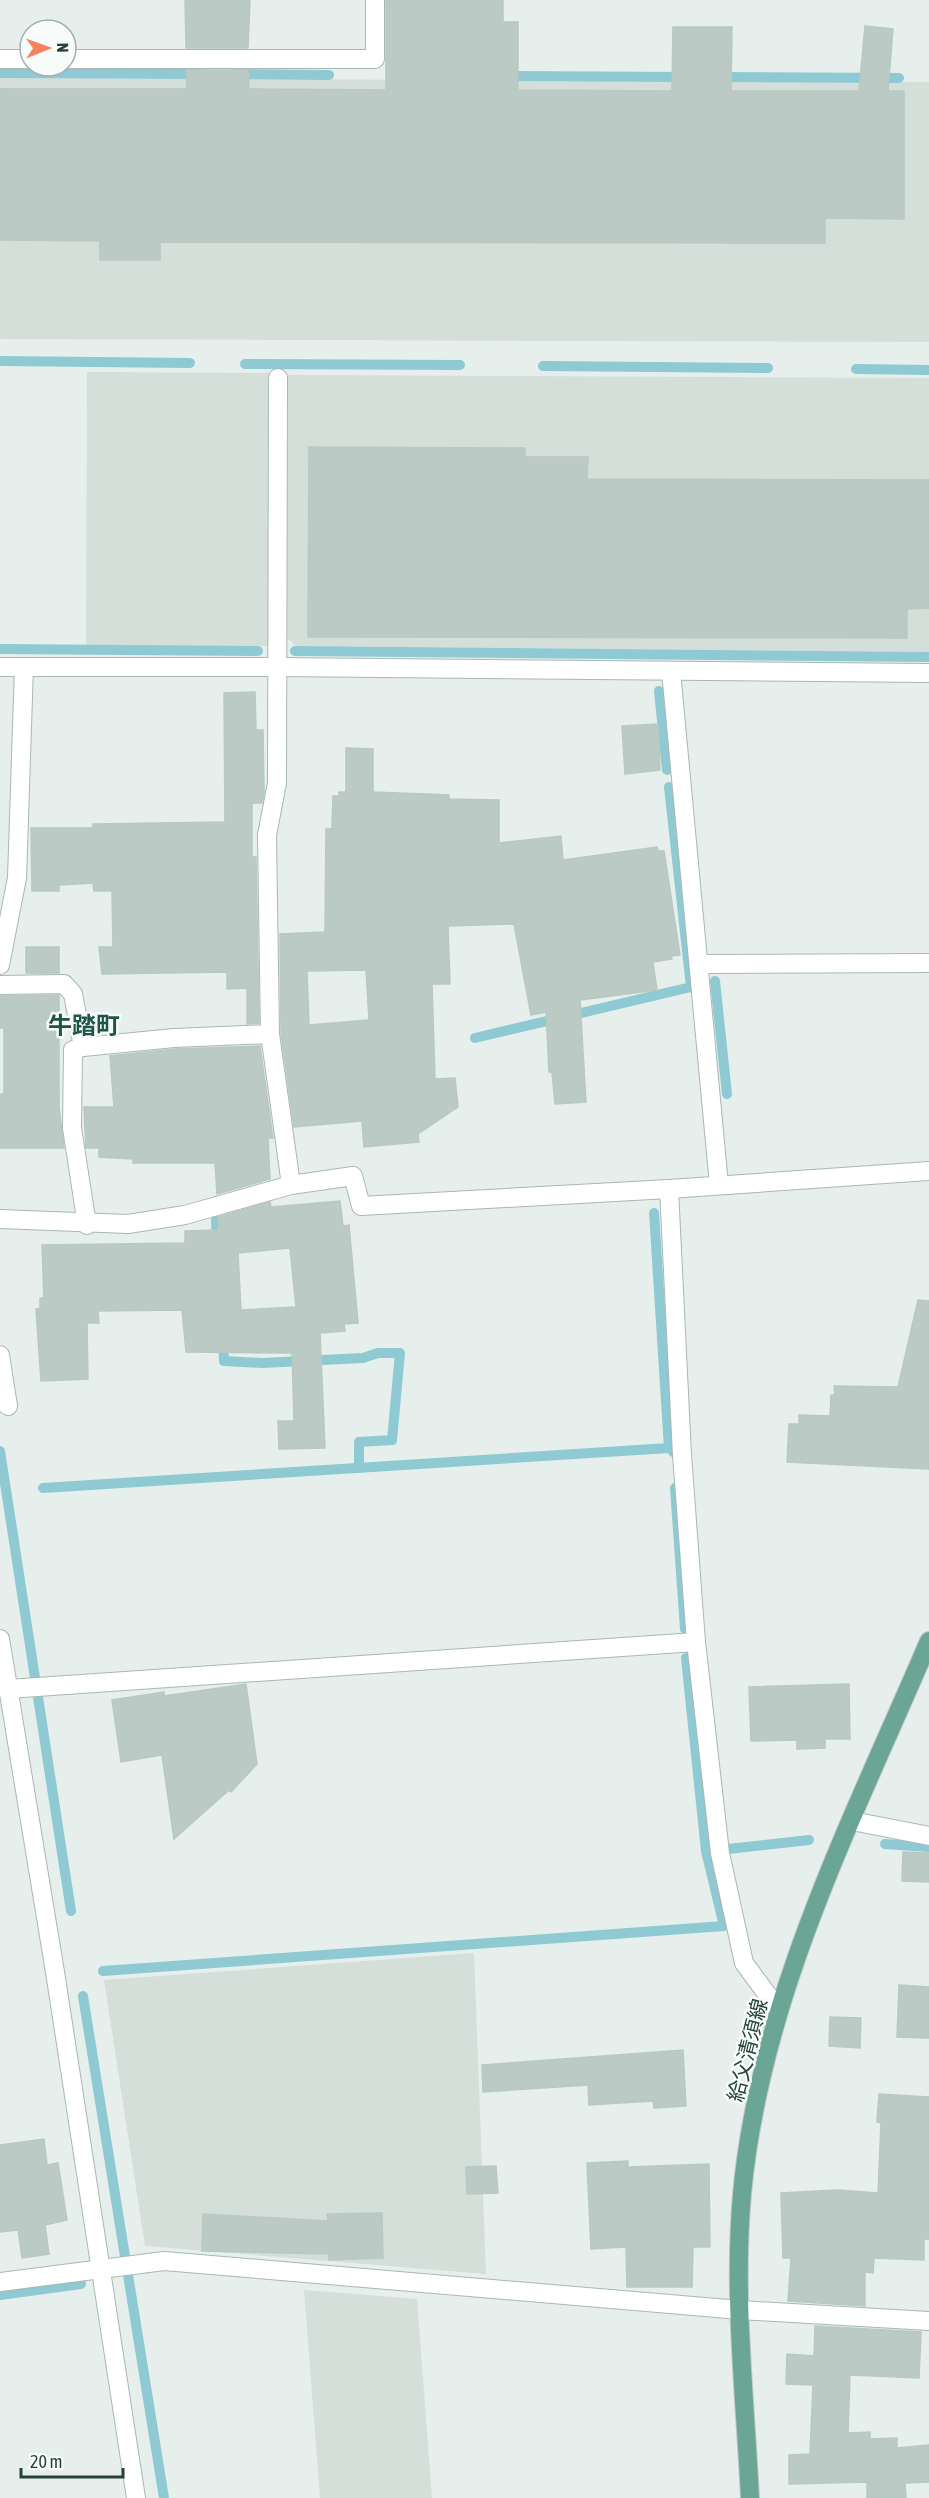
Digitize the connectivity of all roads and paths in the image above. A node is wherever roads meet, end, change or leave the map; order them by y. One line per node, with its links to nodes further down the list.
1 (375, 0): 4 (street)
2 (0, 59): 3 (street)
3 (18, 59)
4 (78, 59)
5 (278, 378): 8 (street)
6 (0, 667): 7 (street)
7 (24, 667): 8 (street); 13 (street)
8 (276, 667): 9 (street); 15 (street)
9 (671, 671): 10 (street); 12 (street)
10 (929, 673)
11 (929, 963): 12 (street)
12 (700, 964): 19 (street)
13 (0, 965)
14 (0, 985): 16 (street)
15 (270, 1034): 16 (street); 18 (street)
16 (83, 1047): 22 (street)
17 (929, 1171): 19 (street)
18 (291, 1185): 20 (street); 22 (street)
19 (719, 1185): 20 (street)
20 (669, 1189): 27 (street)
21 (0, 1219): 22 (street)
22 (87, 1225)
23 (0, 1355): 24 (street)
24 (8, 1406)
25 (0, 1639): 28 (street)
26 (929, 1641): 29 (main road, 給父清須線)
27 (696, 1642): 28 (street); 31 (street)
28 (17, 1688): 32 (street)
29 (852, 1821): 30 (street); 31 (main road, 給父清須線)
30 (929, 1836)
31 (778, 2009): 34 (main road, 給父清須線)
32 (105, 2268): 33 (street); 34 (street); 36 (street)
33 (0, 2282)
34 (740, 2310): 35 (street); 37 (main road, 給父清須線)
35 (929, 2321)
36 (136, 2498)
37 (750, 2498)

